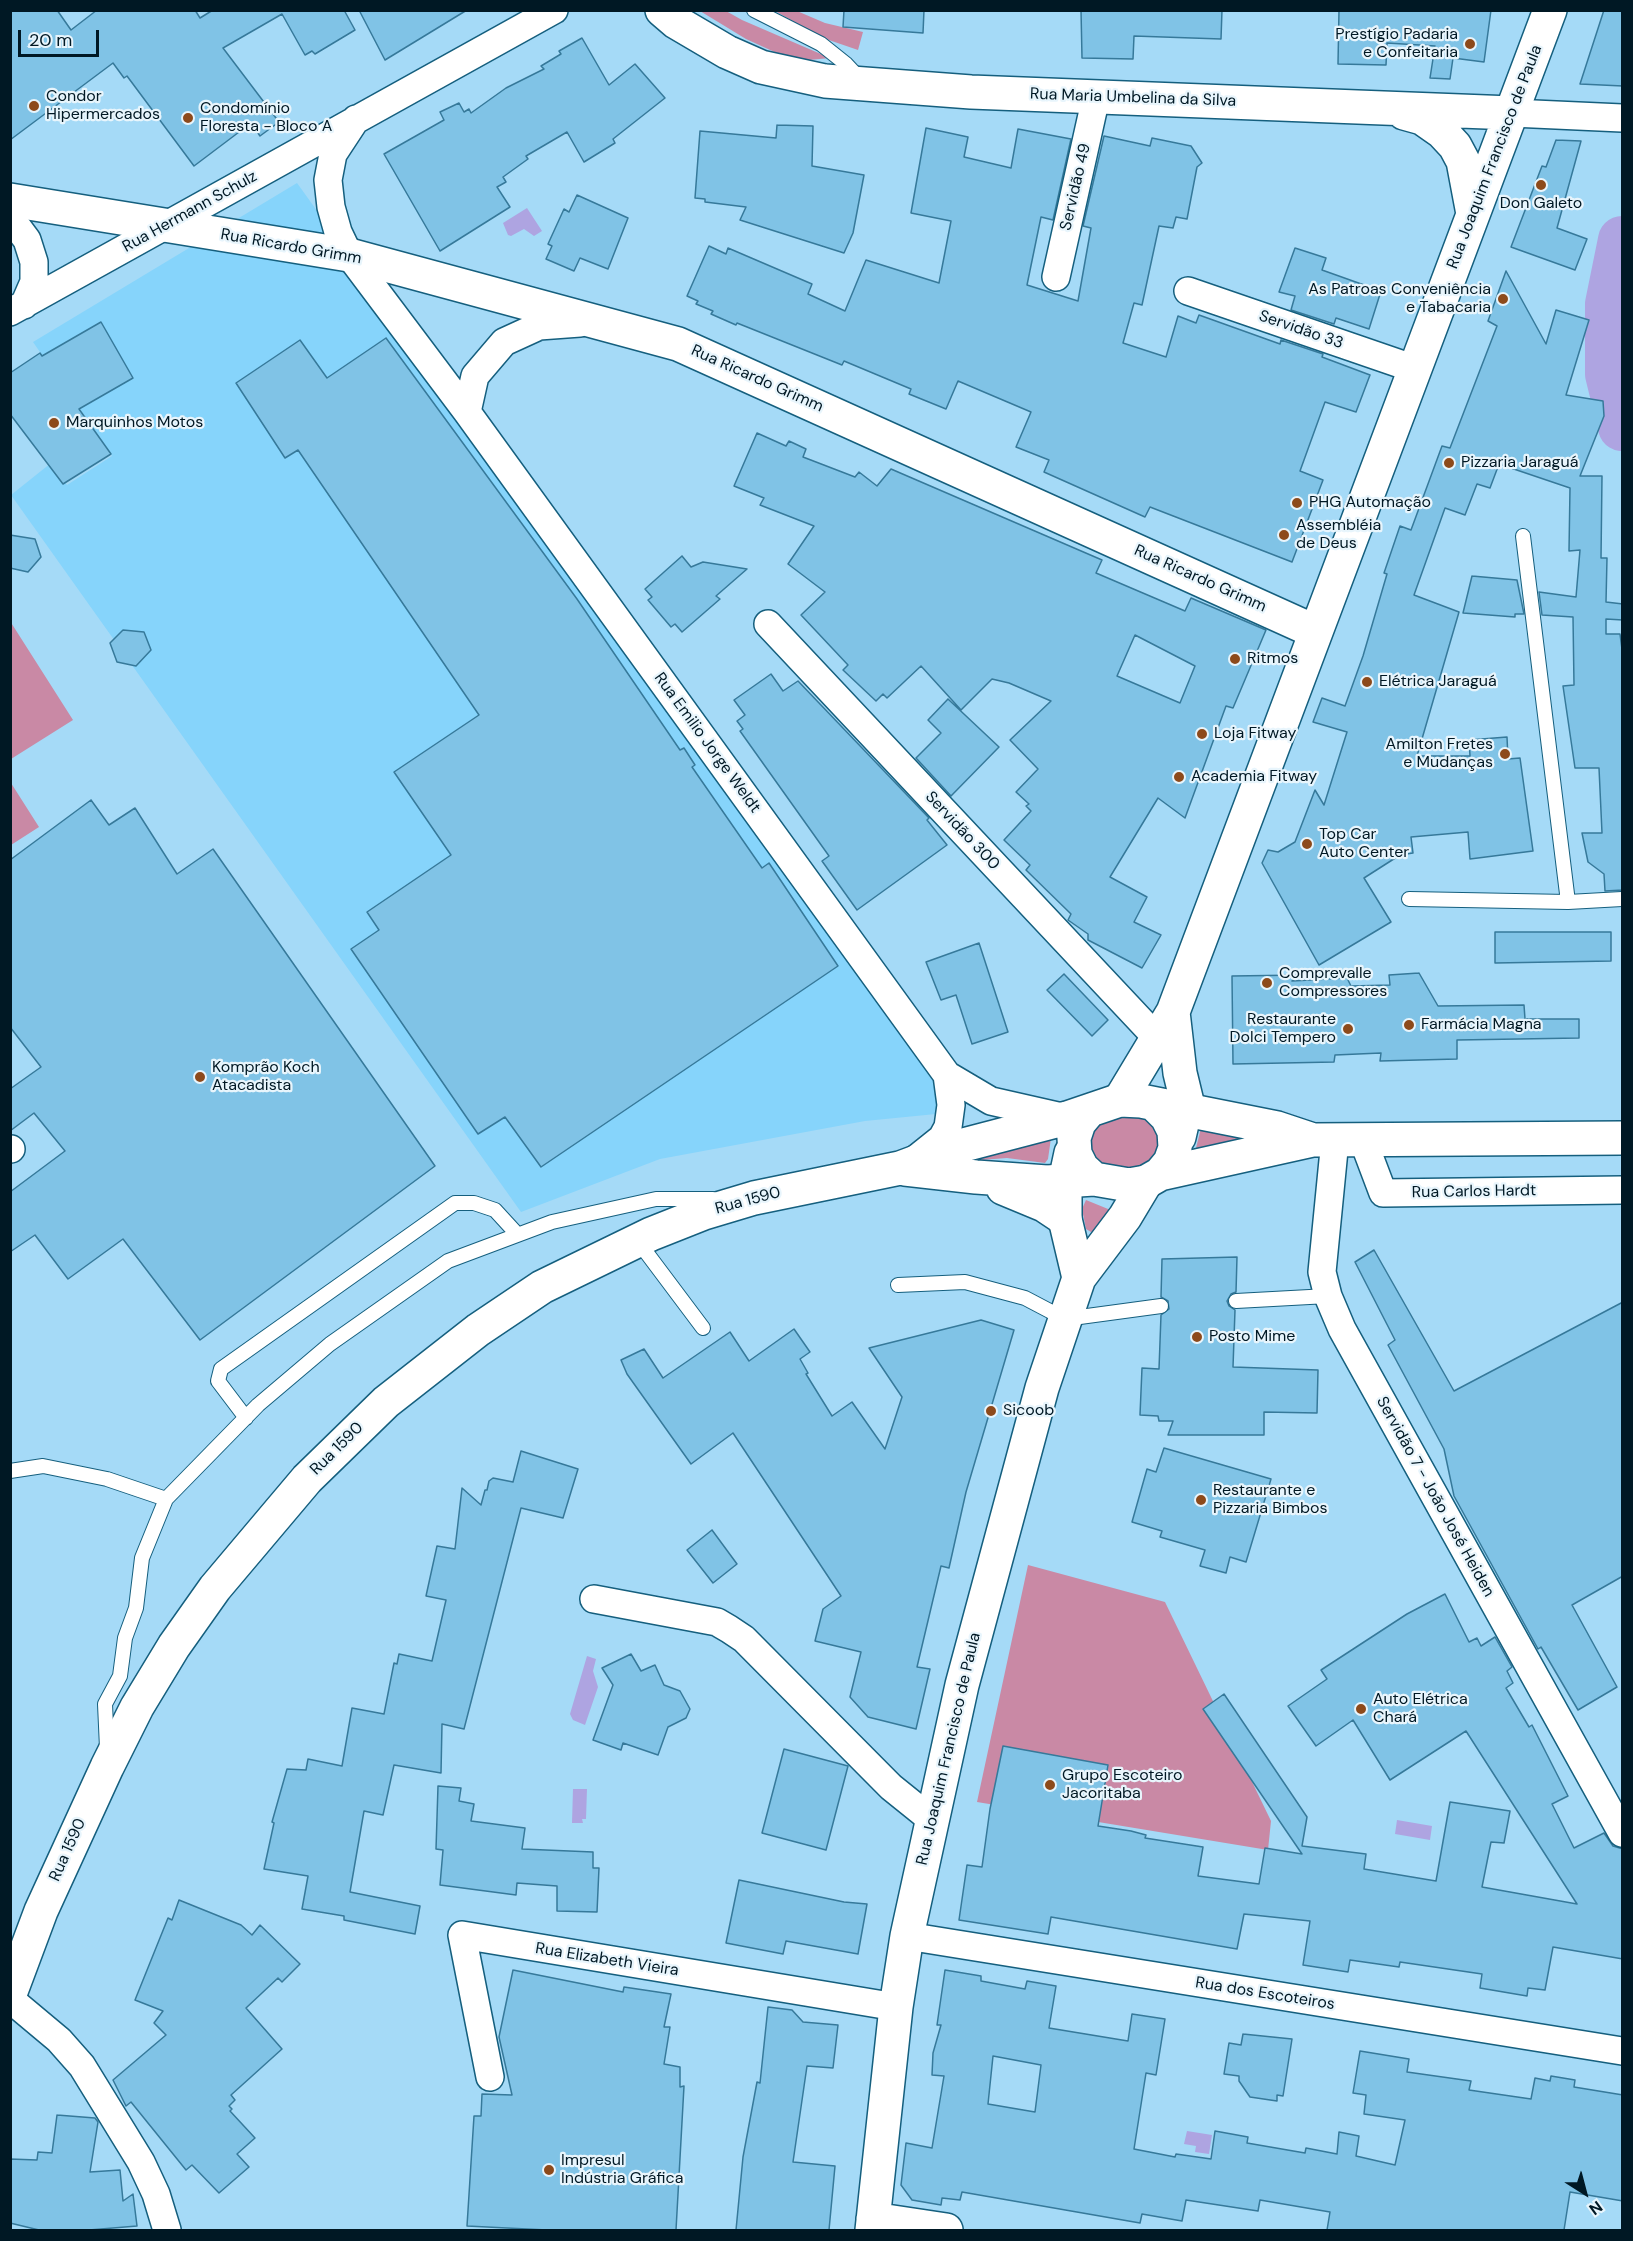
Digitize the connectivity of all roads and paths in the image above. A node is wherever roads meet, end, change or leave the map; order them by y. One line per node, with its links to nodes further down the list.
1 (554, 10): 10 (street, Rua Hermann Schulz)
2 (662, 10): 5 (main road, Rua Maria Umbelina da Silva)
3 (754, 10): 5 (lane)
4 (1550, 10): 8 (main road, Rua Joaquim Francisco de Paula)
5 (864, 84): 6 (main road, Rua Maria Umbelina da Silva)
6 (1096, 97): 7 (main road, Rua Maria Umbelina da Silva); 16 (street, Servidão 49)
7 (1391, 109): 8 (main road, Rua Maria Umbelina da Silva); 12 (main road)
8 (1512, 113): 9 (street, Rua Maria Umbelina da Silva); 12 (main road, Rua Joaquim Francisco de Paula)
9 (1623, 118)
10 (356, 119): 14 (street, Rua Hermann Schulz); 15 (street, Rua Hermann Schulz)
11 (10, 200): 14 (main road, Rua Ricardo Grimm)
12 (1473, 214): 20 (main road, Rua Joaquim Francisco de Paula)
13 (10, 217): 18 (street, Rua Hermann Schulz)
14 (166, 225): 15 (main road, Rua Ricardo Grimm); 18 (street, Rua Hermann Schulz)
15 (349, 255): 19 (main road, Rua Ricardo Grimm); 21 (street, Rua Emilio Jorge Weldt)
16 (1056, 277)
17 (1188, 291): 20 (street, Servidão 33)
18 (17, 309)
19 (598, 322): 21 (street); 24 (main road, Rua Ricardo Grimm)
20 (1415, 369): 24 (main road, Rua Joaquim Francisco de Paula)
21 (467, 412): 29 (street, Rua Emilio Jorge Weldt)
22 (1523, 536): 27 (lane)
23 (768, 624): 28 (street, Servidão 300)
24 (1316, 632): 28 (main road, Rua Joaquim Francisco de Paula)
25 (1409, 899): 27 (lane)
26 (1623, 899): 27 (lane)
27 (1568, 902)
28 (1165, 1025): 30 (main road, Rua Joaquim Francisco de Paula); 31 (main road, Rua Joaquim Francisco de Paula)
29 (946, 1074): 32 (street, Rua Emilio Jorge Weldt); 35 (street, Rua Emilio Jorge Weldt)
30 (1120, 1100): 31 (main road); 32 (main road)
31 (1171, 1108): 34 (main road); 36 (main road, Rua Joaquim Francisco de Paula)
32 (1077, 1122): 35 (main road); 38 (main road)
33 (1623, 1138): 34 (main road)
34 (1337, 1140): 36 (main road); 39 (street, Rua Carlos Hardt); 46 (street, Servidão 7 - João José Heiden)
35 (900, 1168): 37 (main road); 40 (main road, Rua 1590)
36 (1160, 1168): 38 (main road); 44 (main road, Rua Joaquim Francisco de Paula)
37 (976, 1178): 38 (main road); 41 (main road)
38 (1080, 1180): 41 (main road)
39 (1623, 1190)
40 (754, 1198): 42 (lane); 43 (main road, Rua 1590)
41 (1065, 1219): 44 (main road)
42 (517, 1234): 51 (lane); 51 (lane)
43 (638, 1240): 50 (lane); 55 (main road, Rua 1590)
44 (1079, 1278): 49 (main road, Rua Joaquim Francisco de Paula)
45 (898, 1285): 49 (lane)
46 (1328, 1296): 47 (lane); 57 (street, Servidão 7 - João José Heiden)
47 (1236, 1301)
48 (1161, 1306): 49 (lane)
49 (1065, 1319): 56 (main road, Rua Joaquim Francisco de Paula)
50 (703, 1328)
51 (246, 1418): 53 (lane)
52 (10, 1471): 53 (lane)
53 (166, 1499): 55 (lane)
54 (594, 1599): 56 (street)
55 (107, 1767): 59 (main road, Rua 1590)
56 (932, 1820): 58 (main road, Rua Joaquim Francisco de Paula)
57 (1623, 1833)
58 (907, 1936): 61 (main road, Rua Joaquim Francisco de Paula); 62 (street, Rua dos Escoteiros)
59 (10, 1994)
60 (10, 1999): 65 (street)
61 (896, 2007): 63 (street, Rua Elizabeth Vieira); 64 (main road, Rua Joaquim Francisco de Paula)
62 (1623, 2051)
63 (490, 2077)
64 (873, 2225): 66 (main road)
65 (167, 2230)
66 (946, 2230)

